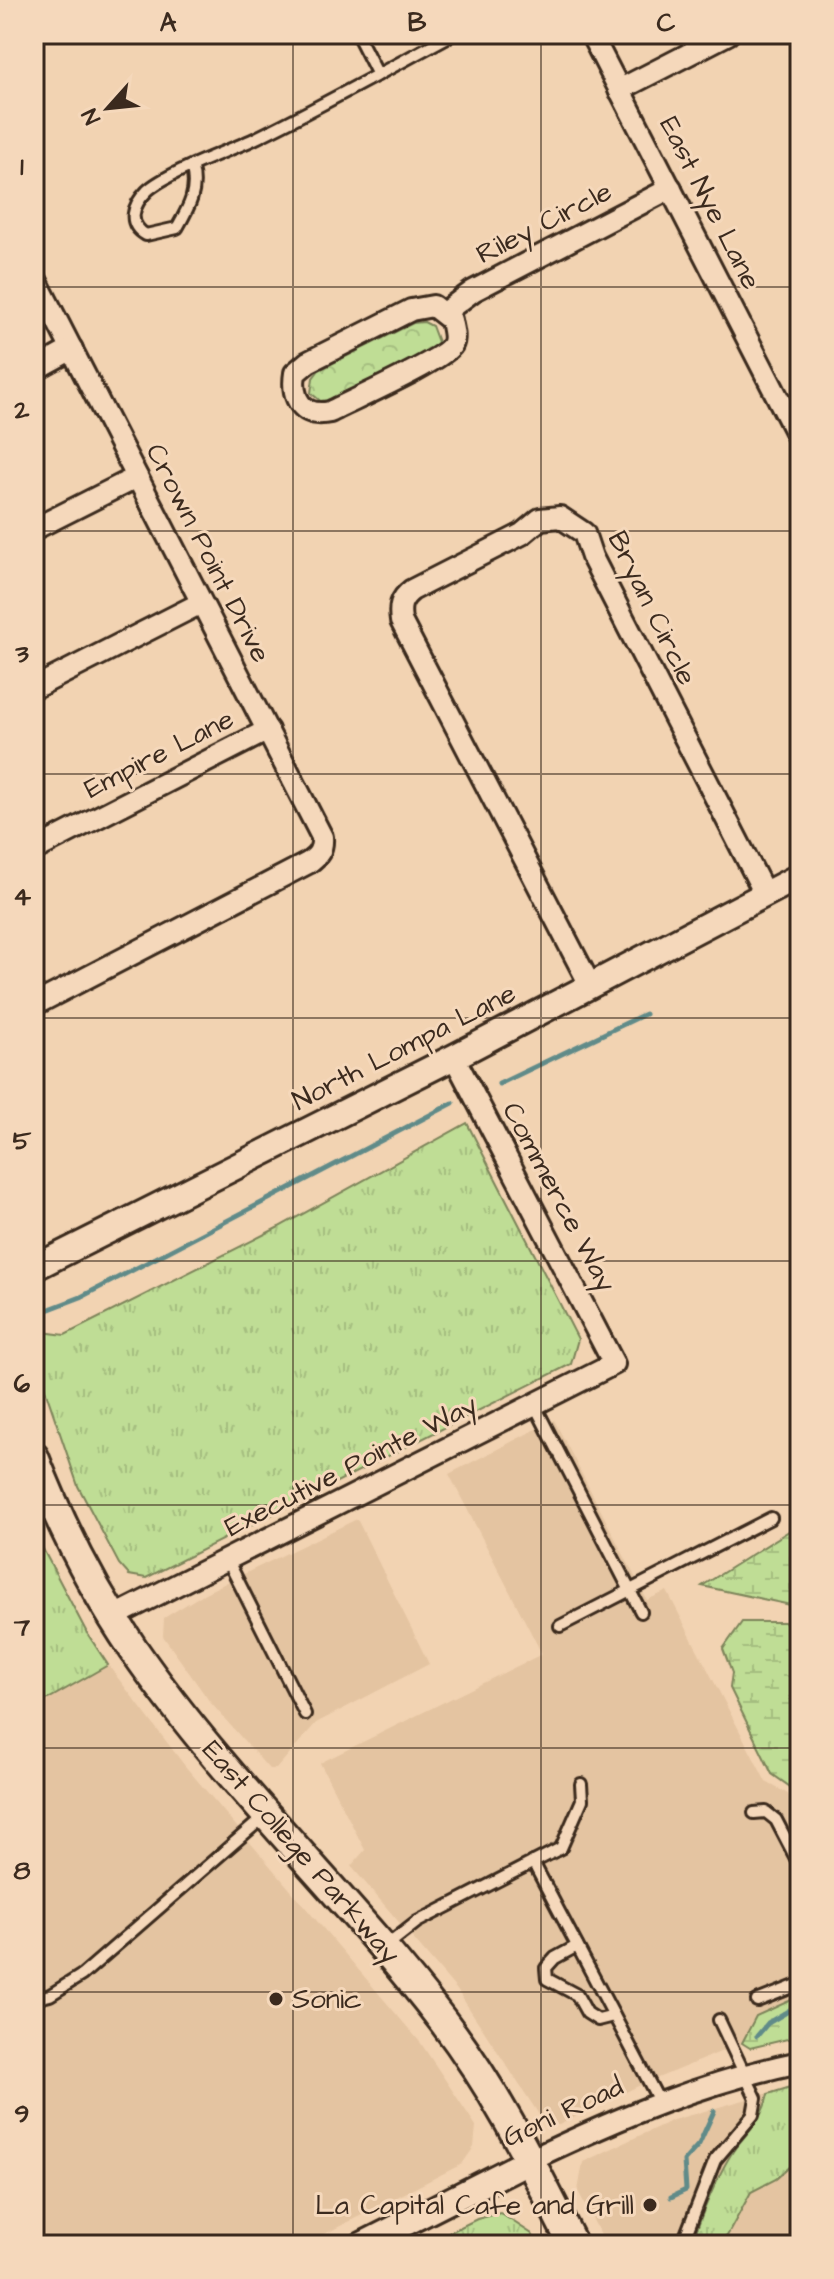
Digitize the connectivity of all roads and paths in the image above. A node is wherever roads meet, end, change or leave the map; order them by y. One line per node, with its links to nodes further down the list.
1 (357, 34): 5 (lane)
2 (453, 34): 5 (lane)
3 (591, 34): 6 (street, East Nye Lane)
4 (728, 34): 6 (street)
5 (378, 75): 7 (lane)
6 (619, 90): 8 (street, East Nye Lane)
7 (192, 168): 7 (lane)
8 (671, 188): 10 (street, Riley Circle); 13 (street, East Nye Lane)
9 (34, 276): 11 (street, Crown Point Drive)
10 (445, 312): 10 (street)
11 (72, 349): 12 (street); 14 (street, Crown Point Drive)
12 (34, 370)
13 (798, 432)
14 (137, 477): 15 (street); 16 (street, Crown Point Drive)
15 (34, 529)
16 (201, 603): 17 (street); 18 (street, Crown Point Drive)
17 (34, 688)
18 (268, 730): 19 (street, Empire Lane); 23 (street, Crown Point Drive)
19 (34, 850)
20 (800, 876): 21 (street, North Lompa Lane)
21 (765, 894): 22 (street, North Lompa Lane); 22 (street, Bryan Circle)
22 (590, 985): 24 (street, North Lompa Lane)
23 (34, 1005)
24 (454, 1057): 25 (street, North Lompa Lane); 26 (street, Commerce Way)
25 (34, 1268)
26 (614, 1364): 27 (street, Executive Pointe Way)
27 (534, 1404): 30 (street, Executive Pointe Way); 31 (lane)
28 (34, 1457): 33 (main road, East College Parkway)
29 (771, 1518): 31 (lane)
30 (227, 1559): 33 (street, Executive Pointe Way); 35 (lane)
31 (630, 1590): 32 (lane); 34 (lane)
32 (641, 1612)
33 (113, 1617): 37 (main road, East College Parkway)
34 (560, 1626)
35 (305, 1714)
36 (581, 1784): 39 (lane)
37 (267, 1813): 42 (main road, East College Parkway); 44 (lane)
38 (754, 1813): 40 (lane)
39 (533, 1862): 41 (lane); 42 (lane)
40 (800, 1866)
41 (577, 1946): 46 (lane); 46 (lane)
42 (383, 1948): 51 (main road, East College Parkway)
43 (800, 1984): 45 (lane)
44 (34, 1999)
45 (757, 2001)
46 (614, 2016): 50 (lane)
47 (719, 2020): 49 (lane)
48 (800, 2062): 49 (street, Goni Road)
49 (746, 2073): 50 (street, Goni Road); 54 (lane)
50 (659, 2101): 51 (street, Goni Road)
51 (530, 2160): 52 (street, Goni Road); 53 (main road, East College Parkway)
52 (362, 2245)
53 (573, 2245)
54 (682, 2245)

